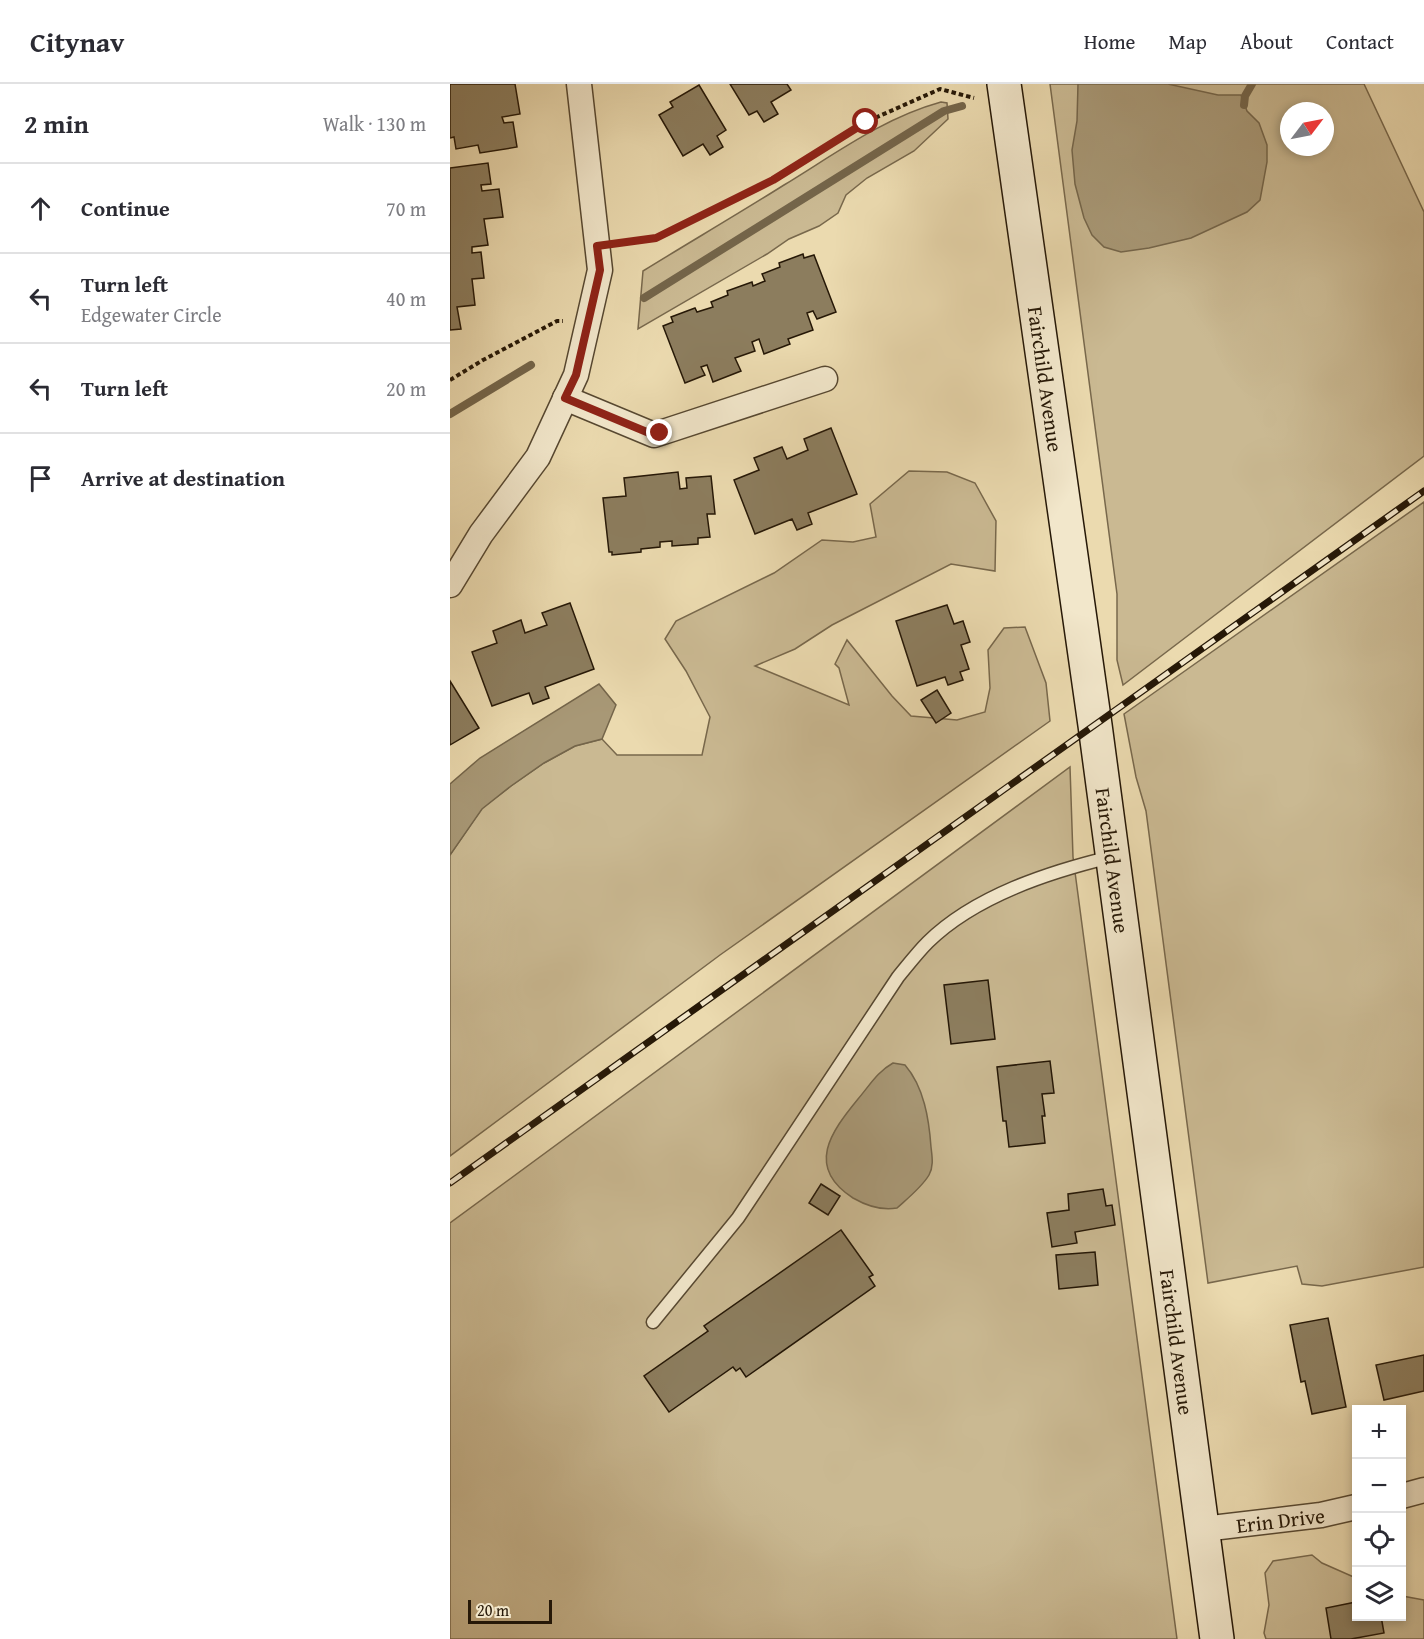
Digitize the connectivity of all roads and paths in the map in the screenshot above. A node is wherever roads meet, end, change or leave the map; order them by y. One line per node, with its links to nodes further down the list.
1 (579, 84): 4 (street)
2 (1004, 84): 10 (main road, Fairchild Avenue)
3 (975, 98): 4 (path)
4 (597, 246): 5 (street)
5 (589, 318): 7 (path); 8 (street)
6 (825, 378): 8 (street)
7 (450, 380)
8 (565, 398): 9 (street)
9 (450, 585)
10 (1112, 857): 11 (lane); 15 (main road, Fairchild Avenue)
11 (653, 1322)
12 (1424, 1490): 13 (street)
13 (1406, 1495)
14 (1352, 1508): 15 (street, Erin Drive)
15 (1203, 1529): 16 (main road, Fairchild Avenue)
16 (1217, 1639)

